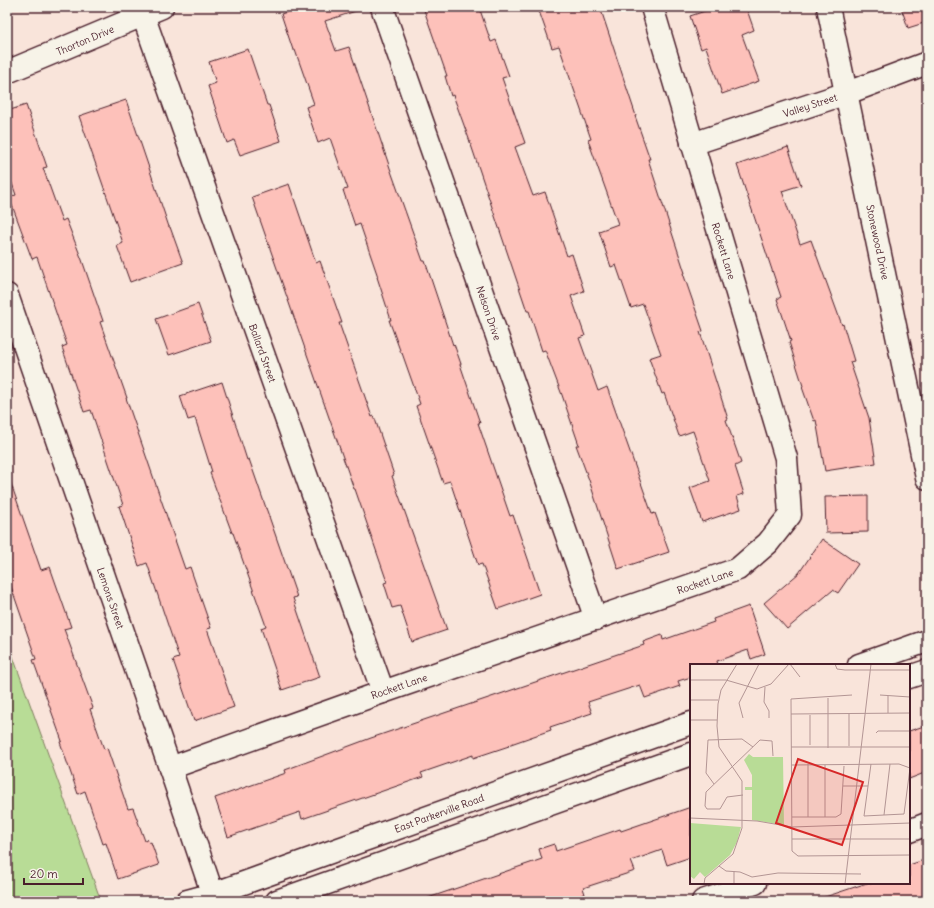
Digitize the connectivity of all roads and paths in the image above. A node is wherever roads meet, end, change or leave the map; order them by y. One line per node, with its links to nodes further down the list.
1 (382, 7): 11 (street, Nelson Drive)
2 (652, 7): 8 (street, Rockett Lane)
3 (828, 7): 7 (street, Stonewood Drive)
4 (152, 11): 6 (street, Thorton Drive); 16 (street, Ballard Street)
5 (927, 63): 7 (street, Valley Street)
6 (7, 72)
7 (847, 93): 8 (street, Valley Street); 10 (street, Stonewood Drive)
8 (692, 144): 11 (street, Rockett Lane)
9 (7, 295): 19 (street, Lemons Street)
10 (927, 478)
11 (596, 619): 16 (street, Rockett Lane)
12 (927, 641): 13 (street)
13 (862, 664)
14 (927, 670): 15 (street)
15 (910, 677)
16 (384, 692): 19 (street, Rockett Lane)
17 (690, 723): 23 (street, East Parkerville Road)
18 (690, 754): 25 (street)
19 (170, 768): 23 (street, Lemons Street)
20 (927, 824): 21 (street)
21 (910, 831)
22 (752, 884): 26 (street)
23 (214, 898): 24 (street, East Parkerville Road)
24 (186, 901)
25 (277, 901)
26 (703, 901)

